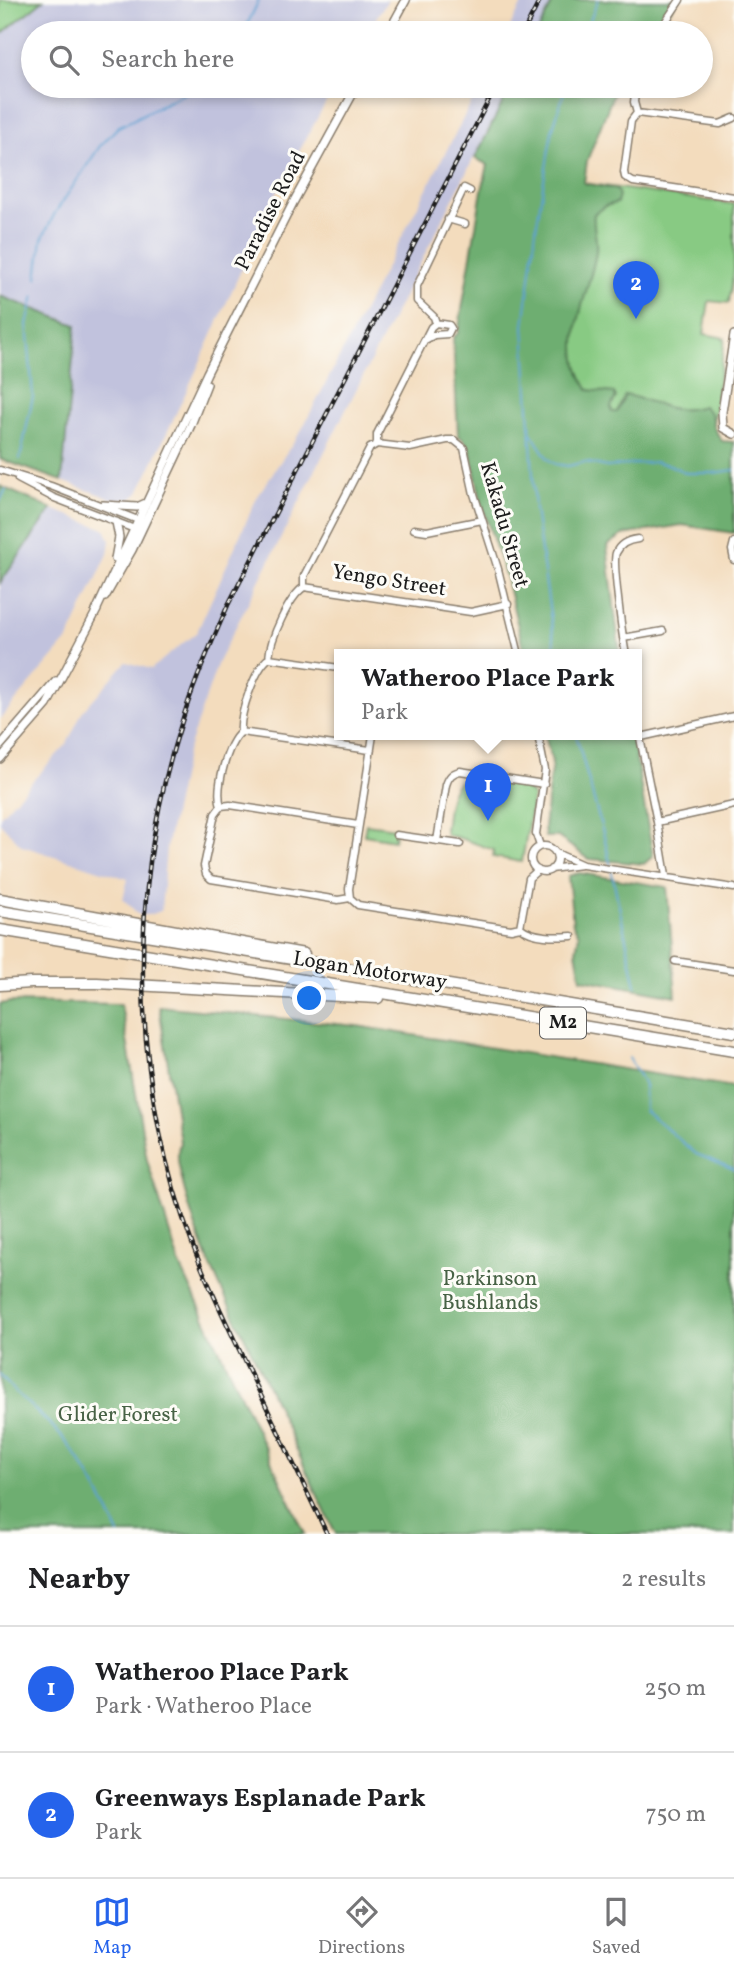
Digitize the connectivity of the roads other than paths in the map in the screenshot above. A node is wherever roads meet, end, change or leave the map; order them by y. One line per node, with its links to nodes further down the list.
1 (406, 0): 3 (street)
2 (680, 0): 4 (street)
3 (395, 21)
4 (666, 21)
5 (350, 98): 16 (street, Paradise Road)
6 (634, 98): 7 (street)
7 (637, 113): 8 (street); 10 (street)
8 (734, 118)
9 (470, 191): 11 (street)
10 (734, 197)
11 (448, 219): 12 (street); 13 (street)
12 (465, 224)
13 (436, 323): 15 (street); 15 (street)
14 (734, 335): 17 (street)
15 (426, 339): 18 (street)
16 (218, 354): 20 (street, Paradise Road); 23 (street, Paradise Road)
17 (734, 434)
18 (377, 444): 22 (street, Kakadu Street); 31 (street)
19 (2, 471): 21 (street); 24 (street)
20 (146, 503): 21 (street); 23 (street, Paradise Road)
21 (103, 505): 23 (street)
22 (482, 520): 26 (street); 32 (street, Kakadu Street)
23 (141, 521): 25 (street, Paradise Road)
24 (116, 522): 25 (street); 30 (street)
25 (137, 530): 30 (street, Paradise Road); 33 (street, Paradise Road)
26 (414, 530)
27 (638, 539): 35 (street)
28 (734, 542): 29 (street)
29 (734, 560)
30 (113, 570): 33 (street, Paradise Road)
31 (304, 587): 32 (street, Yengo Street); 38 (street, Yengo Street)
32 (508, 604): 36 (street, Kakadu Street)
33 (95, 613): 39 (street, Paradise Road)
34 (663, 631): 35 (street)
35 (623, 638): 37 (street)
36 (518, 649)
37 (625, 649)
38 (269, 658): 40 (street); 42 (street, Yengo Street)
39 (71, 661): 47 (street, Paradise Road); 49 (street, Paradise Road)
40 (334, 667)
41 (734, 716): 43 (street)
42 (241, 732): 48 (street); 52 (street, Yengo Street)
43 (642, 737)
44 (372, 740): 48 (street)
45 (539, 740): 50 (street)
46 (642, 740): 53 (street)
47 (0, 746)
48 (370, 750): 54 (street)
49 (0, 759)
50 (544, 784): 56 (street); 58 (street)
51 (734, 805): 53 (street)
52 (220, 806): 54 (street); 65 (street, Yengo Street)
53 (657, 822): 63 (street)
54 (358, 825): 65 (street)
55 (396, 835): 56 (street)
56 (437, 841): 57 (street)
57 (460, 844)
58 (540, 846): 59 (street); 62 (street)
59 (555, 853): 60 (street); 61 (street)
60 (583, 865): 61 (street); 63 (street)
61 (551, 869): 62 (street)
62 (538, 870): 68 (street)
63 (666, 876): 64 (street)
64 (734, 888)
65 (350, 898): 68 (street)
66 (0, 899): 73 (highway)
67 (0, 911): 73 (highway, Logan Motorway / M2)
68 (520, 927): 70 (street)
69 (0, 930): 75 (highway, Logan Motorway / M2)
70 (572, 936)
71 (675, 961): 72 (street)
72 (734, 970)
73 (373, 972): 76 (highway, Logan Motorway / M2)
74 (0, 985): 75 (highway)
75 (393, 995): 77 (highway, Logan Motorway / M2)
76 (734, 1032)
77 (734, 1051)

